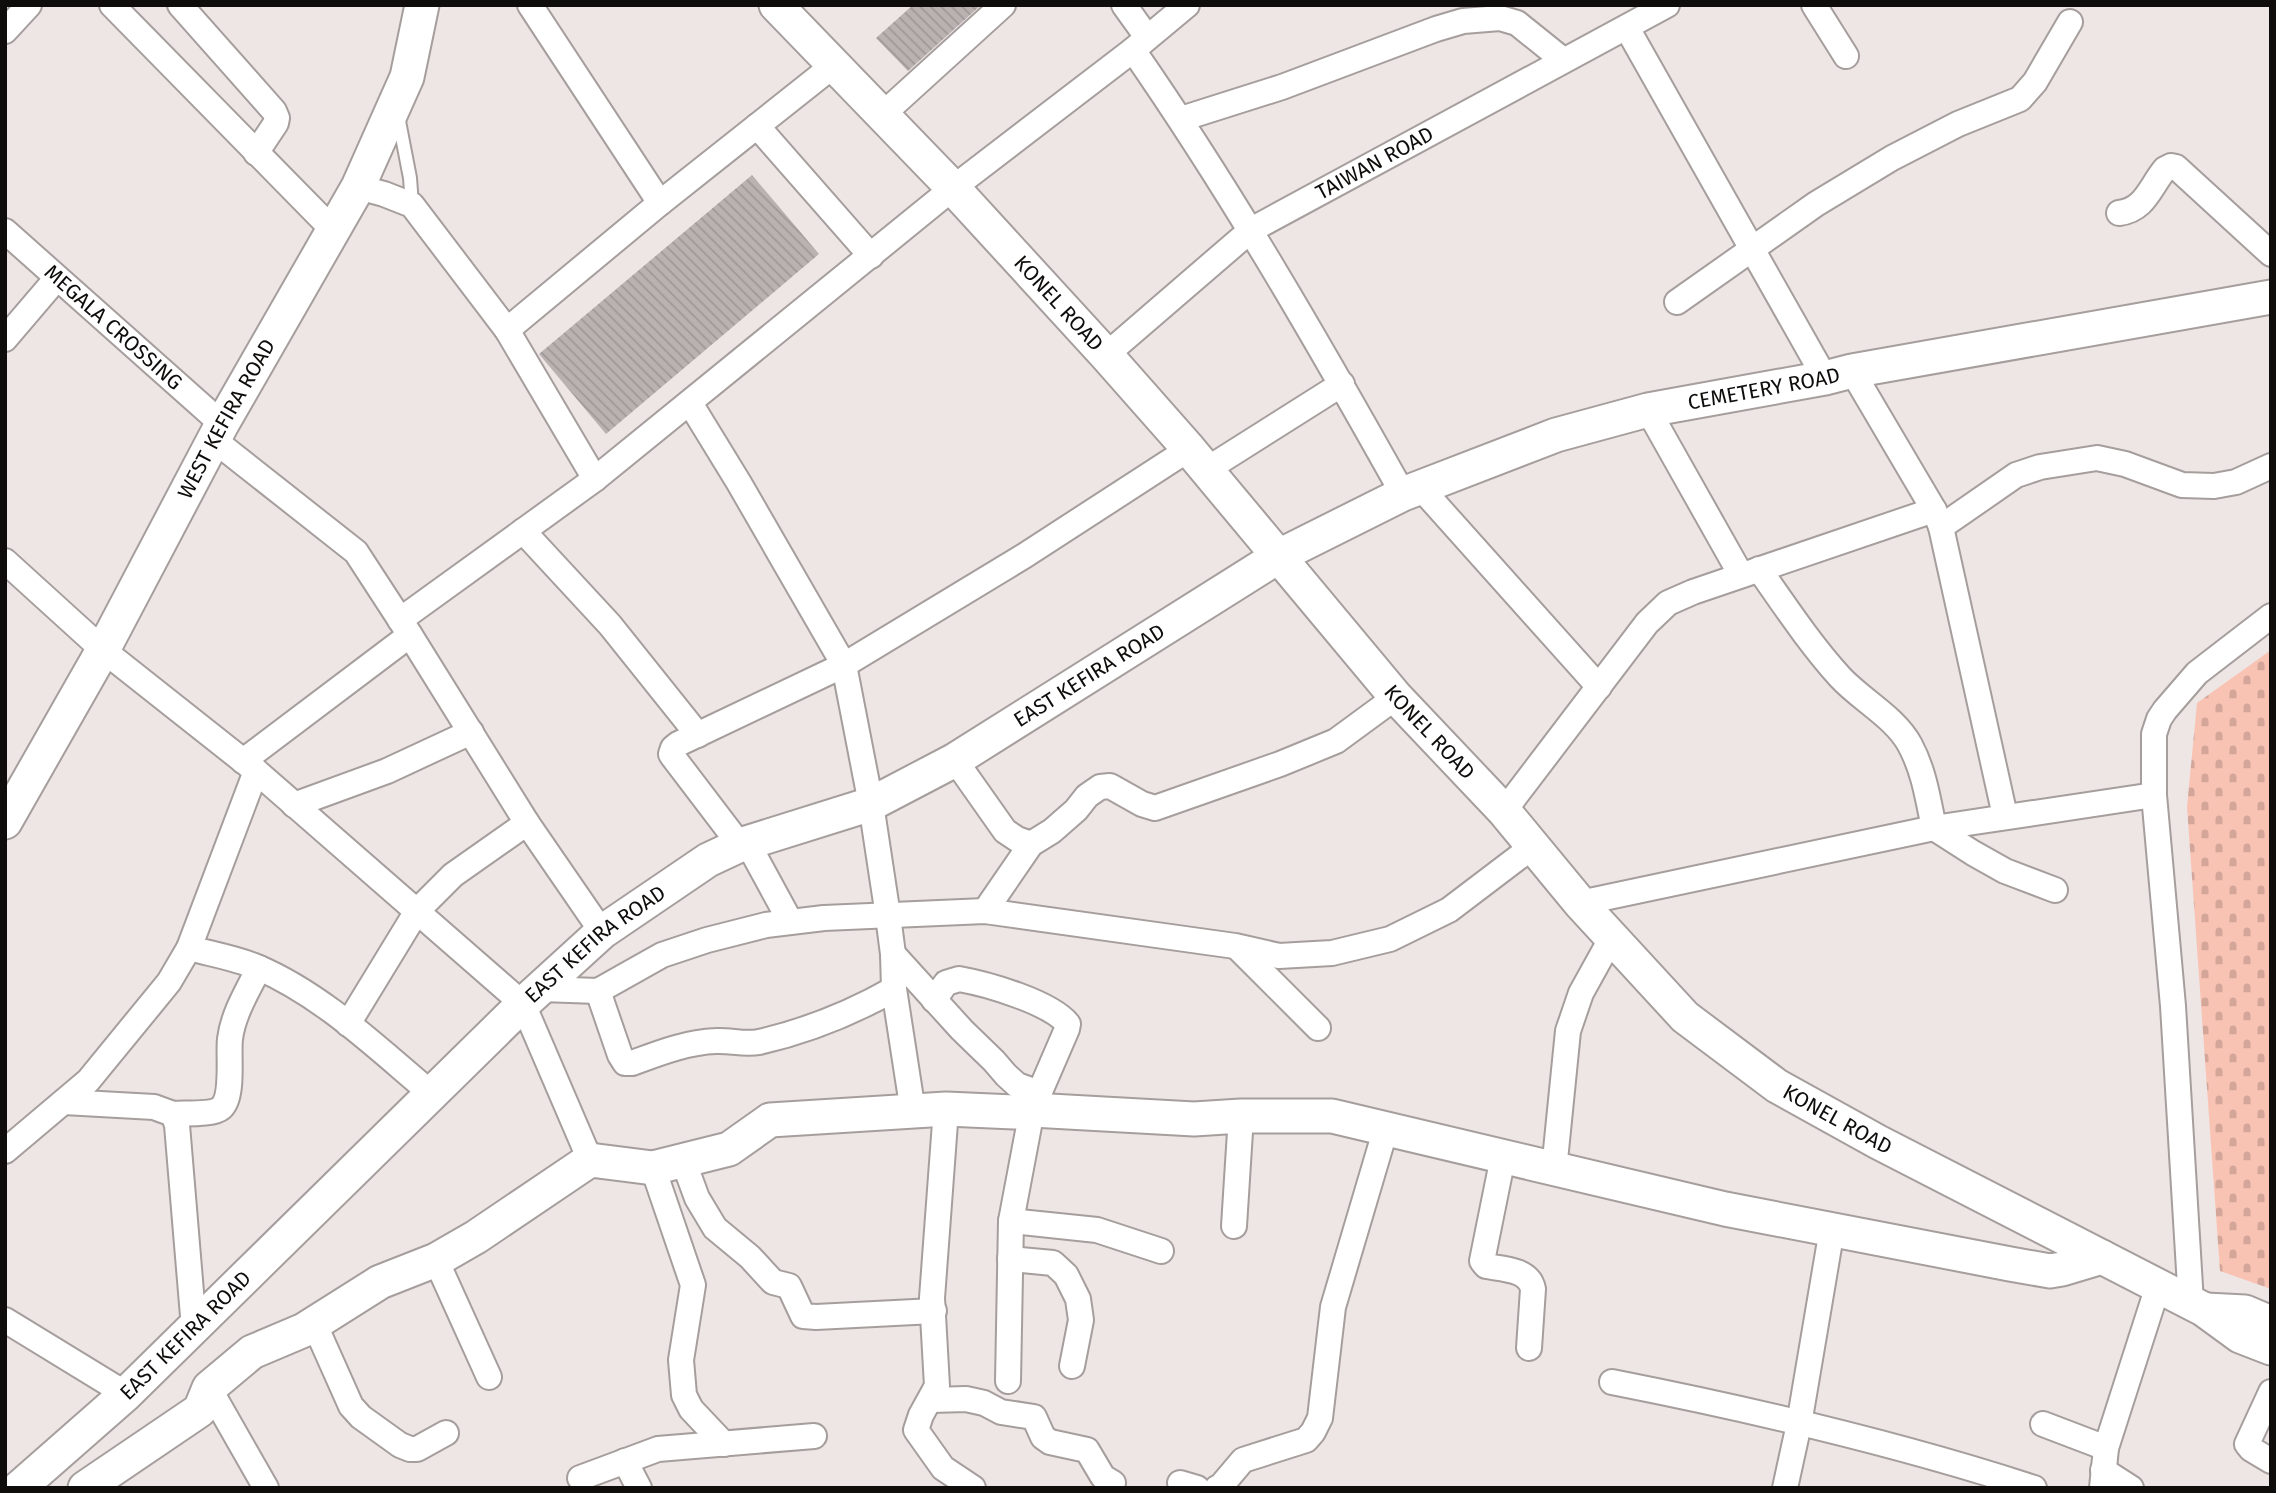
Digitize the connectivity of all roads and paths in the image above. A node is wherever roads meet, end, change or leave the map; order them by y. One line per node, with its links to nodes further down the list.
1 (29, 5): 13 (street)
2 (112, 5): 22 (street)
3 (180, 5): 22 (street)
4 (422, 5): 18 (main road, WEST KEFIRA ROAD)
5 (530, 5): 25 (street)
6 (1003, 5): 19 (street)
7 (1124, 5): 14 (street)
8 (1187, 5): 14 (street)
9 (1815, 5): 15 (street)
10 (783, 8): 17 (main road, KONEL ROAD)
11 (1644, 14): 16 (street, TAIWAN ROAD); 31 (street)
12 (2070, 22): 31 (street)
13 (5, 31)
14 (1140, 43): 20 (street); 24 (street)
15 (1846, 56)
16 (1563, 60): 20 (street); 29 (street, TAIWAN ROAD)
17 (834, 65): 19 (main road, KONEL ROAD); 21 (street)
18 (396, 105): 23 (main road, WEST KEFIRA ROAD); 26 (lane)
19 (882, 115): 24 (main road, KONEL ROAD)
20 (1181, 119): 29 (street)
21 (757, 126): 25 (street); 33 (street)
22 (256, 153): 28 (street)
23 (358, 187): 26 (street); 28 (main road, WEST KEFIRA ROAD)
24 (953, 188): 33 (street); 39 (main road, KONEL ROAD)
25 (660, 204): 37 (street)
26 (412, 205): 37 (street)
27 (2119, 214): 32 (street)
28 (333, 230): 44 (main road, WEST KEFIRA ROAD)
29 (1251, 230): 39 (street, TAIWAN ROAD); 41 (street)
30 (5, 232): 34 (street, MEGALA CROSSING)
31 (1753, 251): 36 (street); 40 (street)
32 (2271, 254)
33 (871, 256): 42 (street)
34 (57, 278): 38 (street); 44 (street, MEGALA CROSSING)
35 (2271, 297): 40 (main road, CEMETERY ROAD)
36 (1677, 302)
37 (507, 330): 47 (street)
38 (5, 338)
39 (1106, 355): 45 (main road, KONEL ROAD)
40 (1839, 374): 43 (main road, CEMETERY ROAD); 49 (street)
41 (1342, 384): 45 (street); 48 (street)
42 (690, 403): 47 (street); 57 (street)
43 (1648, 410): 48 (main road, CEMETERY ROAD); 53 (street)
44 (218, 432): 55 (street, MEGALA CROSSING); 56 (main road, WEST KEFIRA ROAD)
45 (1198, 459): 51 (main road, KONEL ROAD); 57 (street)
46 (2271, 466): 49 (street)
47 (595, 479): 50 (street)
48 (1411, 491): 51 (main road, CEMETERY ROAD); 58 (street)
49 (1938, 518): 53 (street); 68 (street)
50 (523, 531): 55 (street); 61 (street)
51 (1279, 556): 59 (main road, KONEL ROAD); 62 (main road, EAST KEFIRA ROAD)
52 (5, 561): 56 (street)
53 (1750, 572): 58 (street); 71 (street)
54 (2271, 616): 64 (street)
55 (405, 627): 60 (street, MEGALA CROSSING); 63 (street)
56 (103, 650): 63 (street); 69 (main road, WEST KEFIRA ROAD)
57 (844, 665): 61 (street); 65 (street)
58 (1598, 687): 67 (street)
59 (1396, 697): 67 (main road, KONEL ROAD); 73 (street)
60 (471, 732): 66 (street); 70 (street, MEGALA CROSSING)
61 (698, 735): 72 (street)
62 (955, 760): 65 (main road, EAST KEFIRA ROAD); 73 (street)
63 (249, 766): 66 (street); 84 (street)
64 (2154, 795): 68 (street); 114 (street)
65 (871, 804): 72 (main road, EAST KEFIRA ROAD); 79 (street)
66 (294, 805): 77 (street)
67 (1503, 811): 74 (main road, KONEL ROAD)
68 (2005, 816): 71 (street)
69 (5, 822)
70 (527, 823): 77 (street); 81 (street, MEGALA CROSSING)
71 (1934, 828): 75 (street); 76 (street)
72 (744, 844): 80 (street); 81 (main road, EAST KEFIRA ROAD)
73 (1031, 844): 78 (street)
74 (1532, 846): 76 (main road, KONEL ROAD); 83 (street)
75 (2055, 890)
76 (1580, 902): 82 (main road, KONEL ROAD)
77 (417, 911): 89 (street); 91 (street)
78 (985, 911): 79 (street); 83 (street)
79 (888, 916): 80 (street); 85 (street)
80 (790, 921): 88 (street)
81 (602, 933): 89 (main road, EAST KEFIRA ROAD)
82 (1612, 937): 105 (street); 110 (main road, KONEL ROAD)
83 (1235, 946): 92 (street)
84 (189, 948): 86 (street); 95 (street)
85 (893, 954): 87 (street); 90 (street)
86 (259, 968): 91 (street); 98 (street)
87 (894, 989): 88 (street); 97 (street)
88 (597, 991): 89 (street)
89 (532, 997): 93 (main road, EAST KEFIRA ROAD); 103 (street)
90 (934, 1000): 94 (street); 94 (street)
91 (348, 1024): 93 (street)
92 (1318, 1028)
93 (432, 1094): 119 (main road, EAST KEFIRA ROAD)
94 (1036, 1100): 96 (main road); 99 (main road); 106 (street)
95 (64, 1102): 98 (street); 101 (street)
96 (946, 1109): 97 (main road); 115 (street)
97 (913, 1112): 104 (main road)
98 (173, 1114): 119 (street)
99 (1241, 1116): 100 (main road); 107 (street)
100 (1385, 1128): 102 (main road); 145 (street)
101 (5, 1151)
102 (1503, 1157): 105 (main road); 120 (street)
103 (590, 1160): 104 (main road); 112 (main road)
104 (668, 1164): 115 (street); 134 (street)
105 (1554, 1170): 108 (main road)
106 (1011, 1221): 109 (street); 111 (street)
107 (1234, 1226)
108 (1832, 1228): 110 (main road); 130 (street)
109 (1161, 1251)
110 (2102, 1257): 113 (main road, KONEL ROAD)
111 (1010, 1259): 122 (street); 124 (street)
112 (436, 1260): 117 (main road); 123 (street)
113 (2158, 1286): 114 (main road, KONEL ROAD); 137 (street)
114 (2197, 1306): 118 (main road); 121 (main road, KONEL ROAD)
115 (934, 1311): 129 (street)
116 (5, 1320): 128 (street)
117 (314, 1323): 126 (main road); 132 (street)
118 (2271, 1323)
119 (194, 1328): 128 (main road, EAST KEFIRA ROAD)
120 (1529, 1348)
121 (2271, 1348)
122 (1072, 1366)
123 (489, 1377)
124 (1008, 1381)
125 (1612, 1382): 130 (street)
126 (209, 1388): 141 (main road); 142 (street)
127 (2271, 1392): 136 (street)
128 (126, 1394): 140 (main road, EAST KEFIRA ROAD)
129 (931, 1400): 139 (street); 144 (street)
130 (1799, 1424): 146 (street); 147 (street)
131 (2043, 1424): 137 (street)
132 (446, 1433)
133 (814, 1436): 134 (street)
134 (724, 1444): 135 (street)
135 (625, 1461): 138 (street); 143 (street)
136 (2271, 1461)
137 (2104, 1469): 148 (street)
138 (580, 1478)
139 (1113, 1483)
140 (22, 1487)
141 (85, 1488)
142 (266, 1488)
143 (639, 1488)
144 (973, 1488)
145 (1217, 1488)
146 (1784, 1488)
147 (2034, 1488)
148 (2131, 1488)

